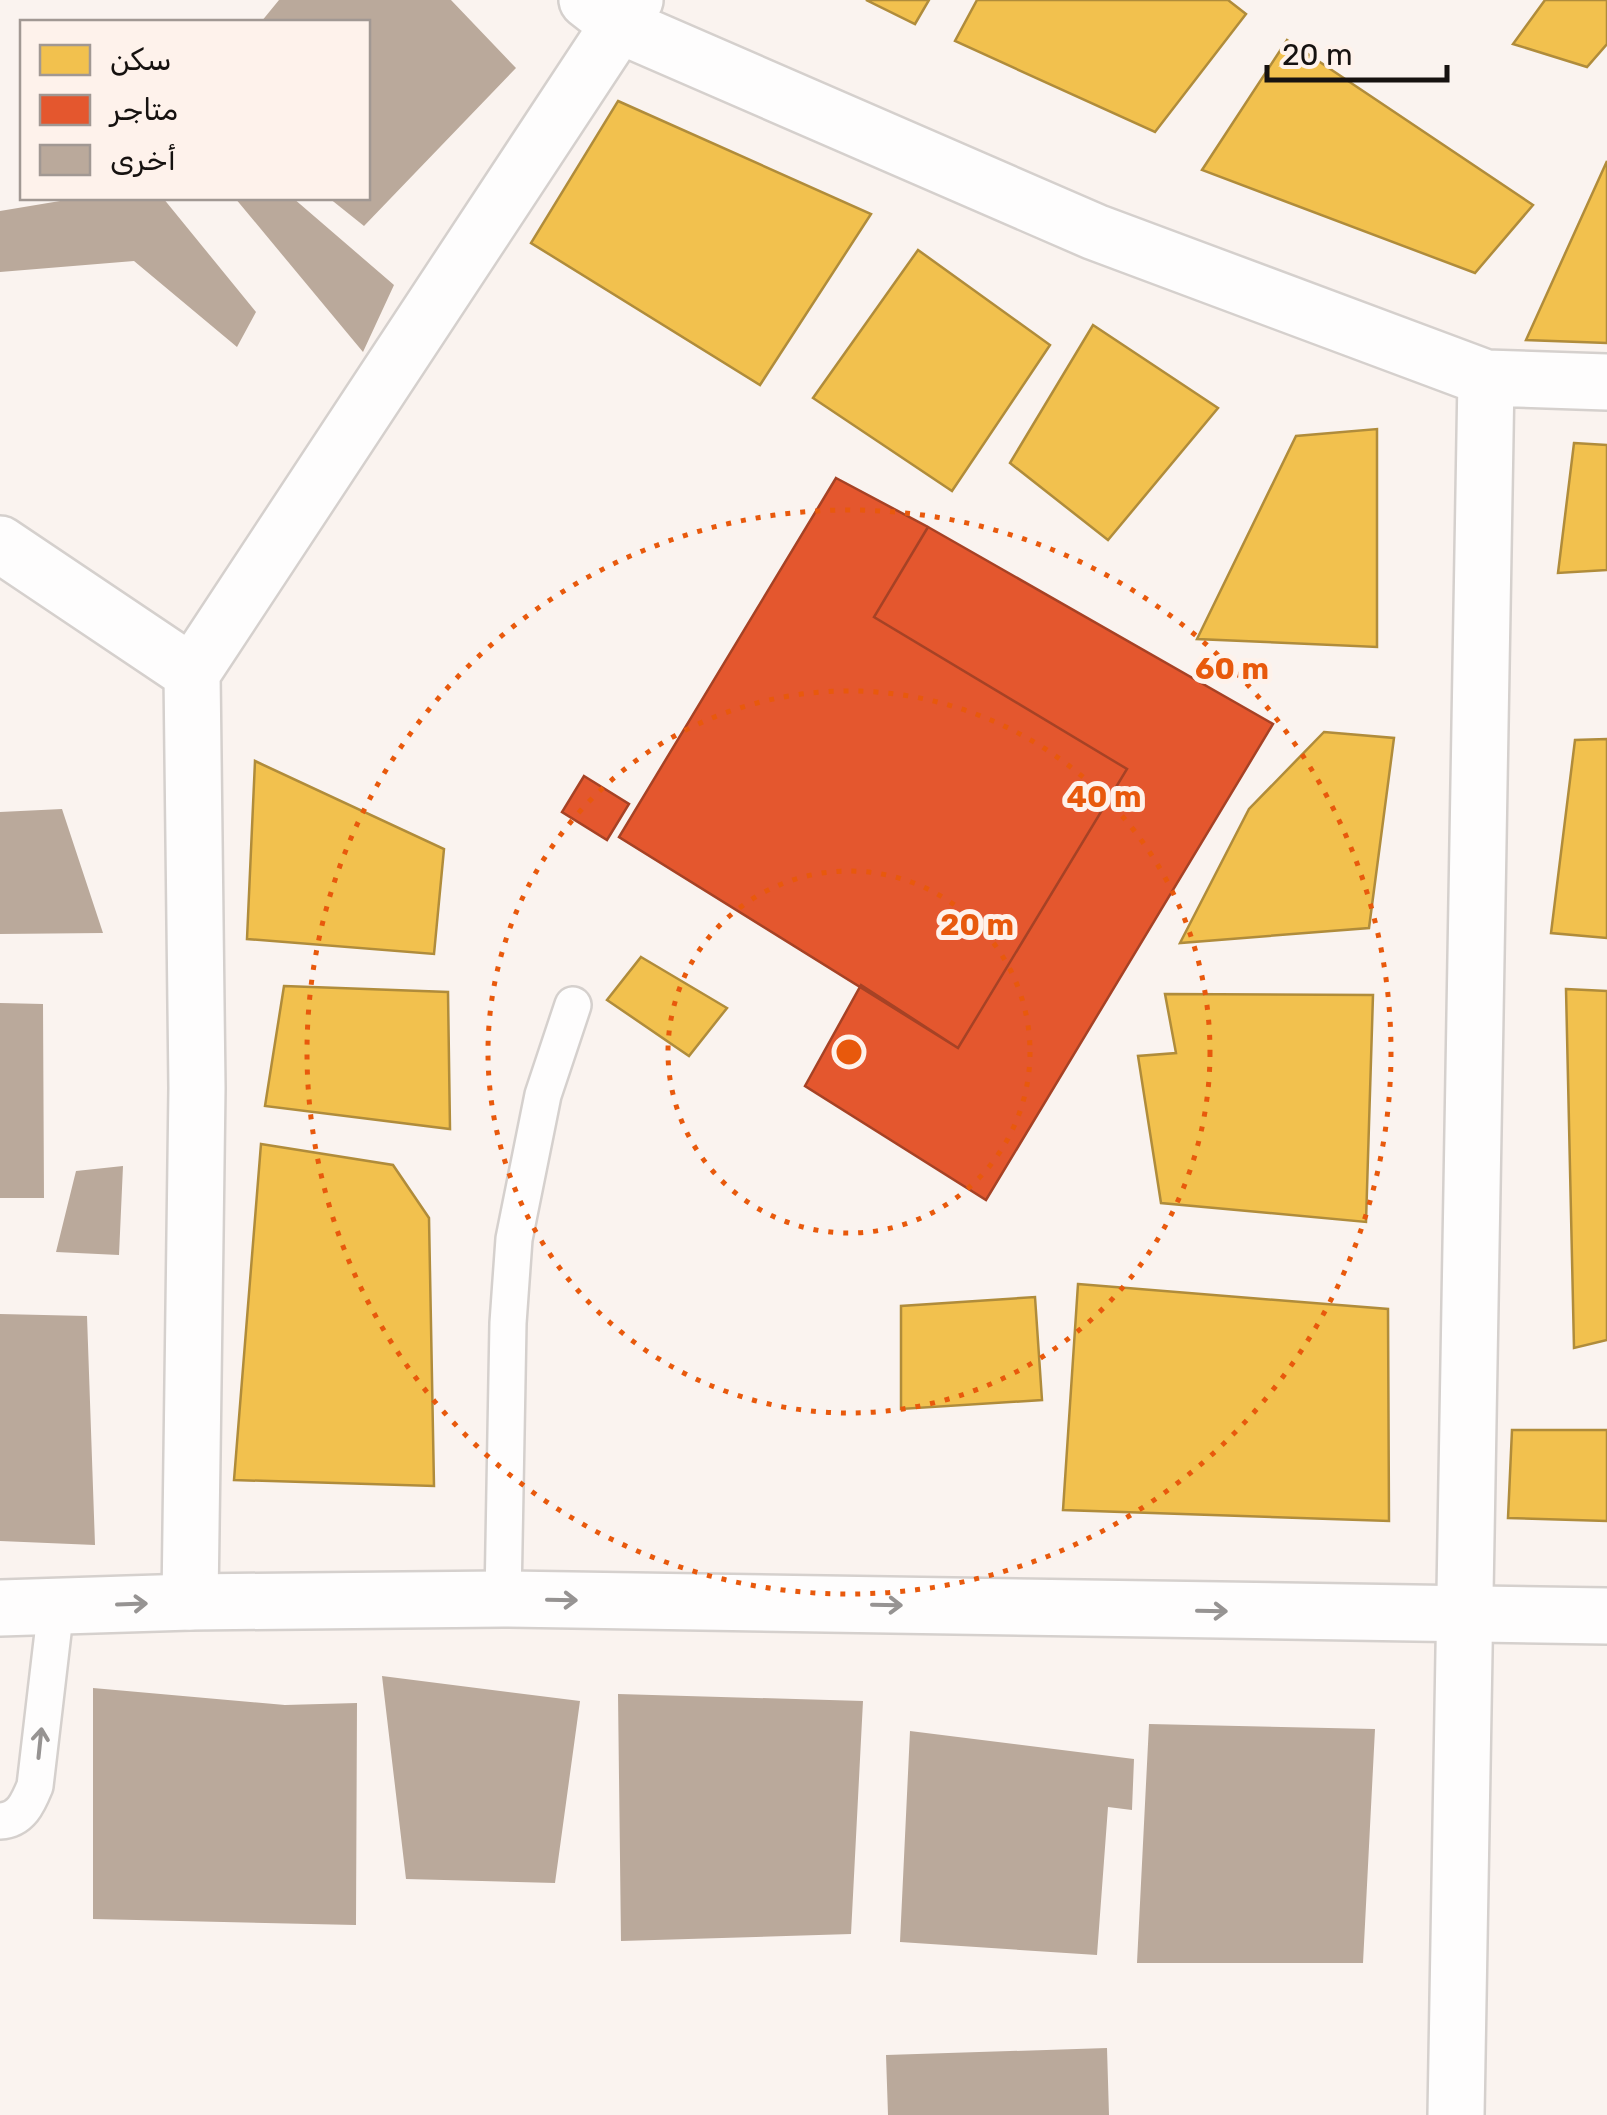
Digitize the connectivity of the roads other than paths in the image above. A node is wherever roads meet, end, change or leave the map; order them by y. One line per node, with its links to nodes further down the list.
1 (614, 8): 2 (street); 5 (street)
2 (1486, 378): 3 (street); 11 (street)
3 (1607, 382)
4 (0, 544): 5 (street)
5 (192, 674): 8 (street)
6 (573, 1005): 7 (lane)
7 (503, 1599): 8 (street); 11 (street, one-way to 11)
8 (190, 1602): 9 (street, one-way to 8)
9 (56, 1606): 10 (street); 13 (lane, one-way to 9)
10 (0, 1608)
11 (1466, 1615): 12 (street); 14 (street)
12 (1607, 1616)
13 (0, 1821)
14 (1456, 2115)

